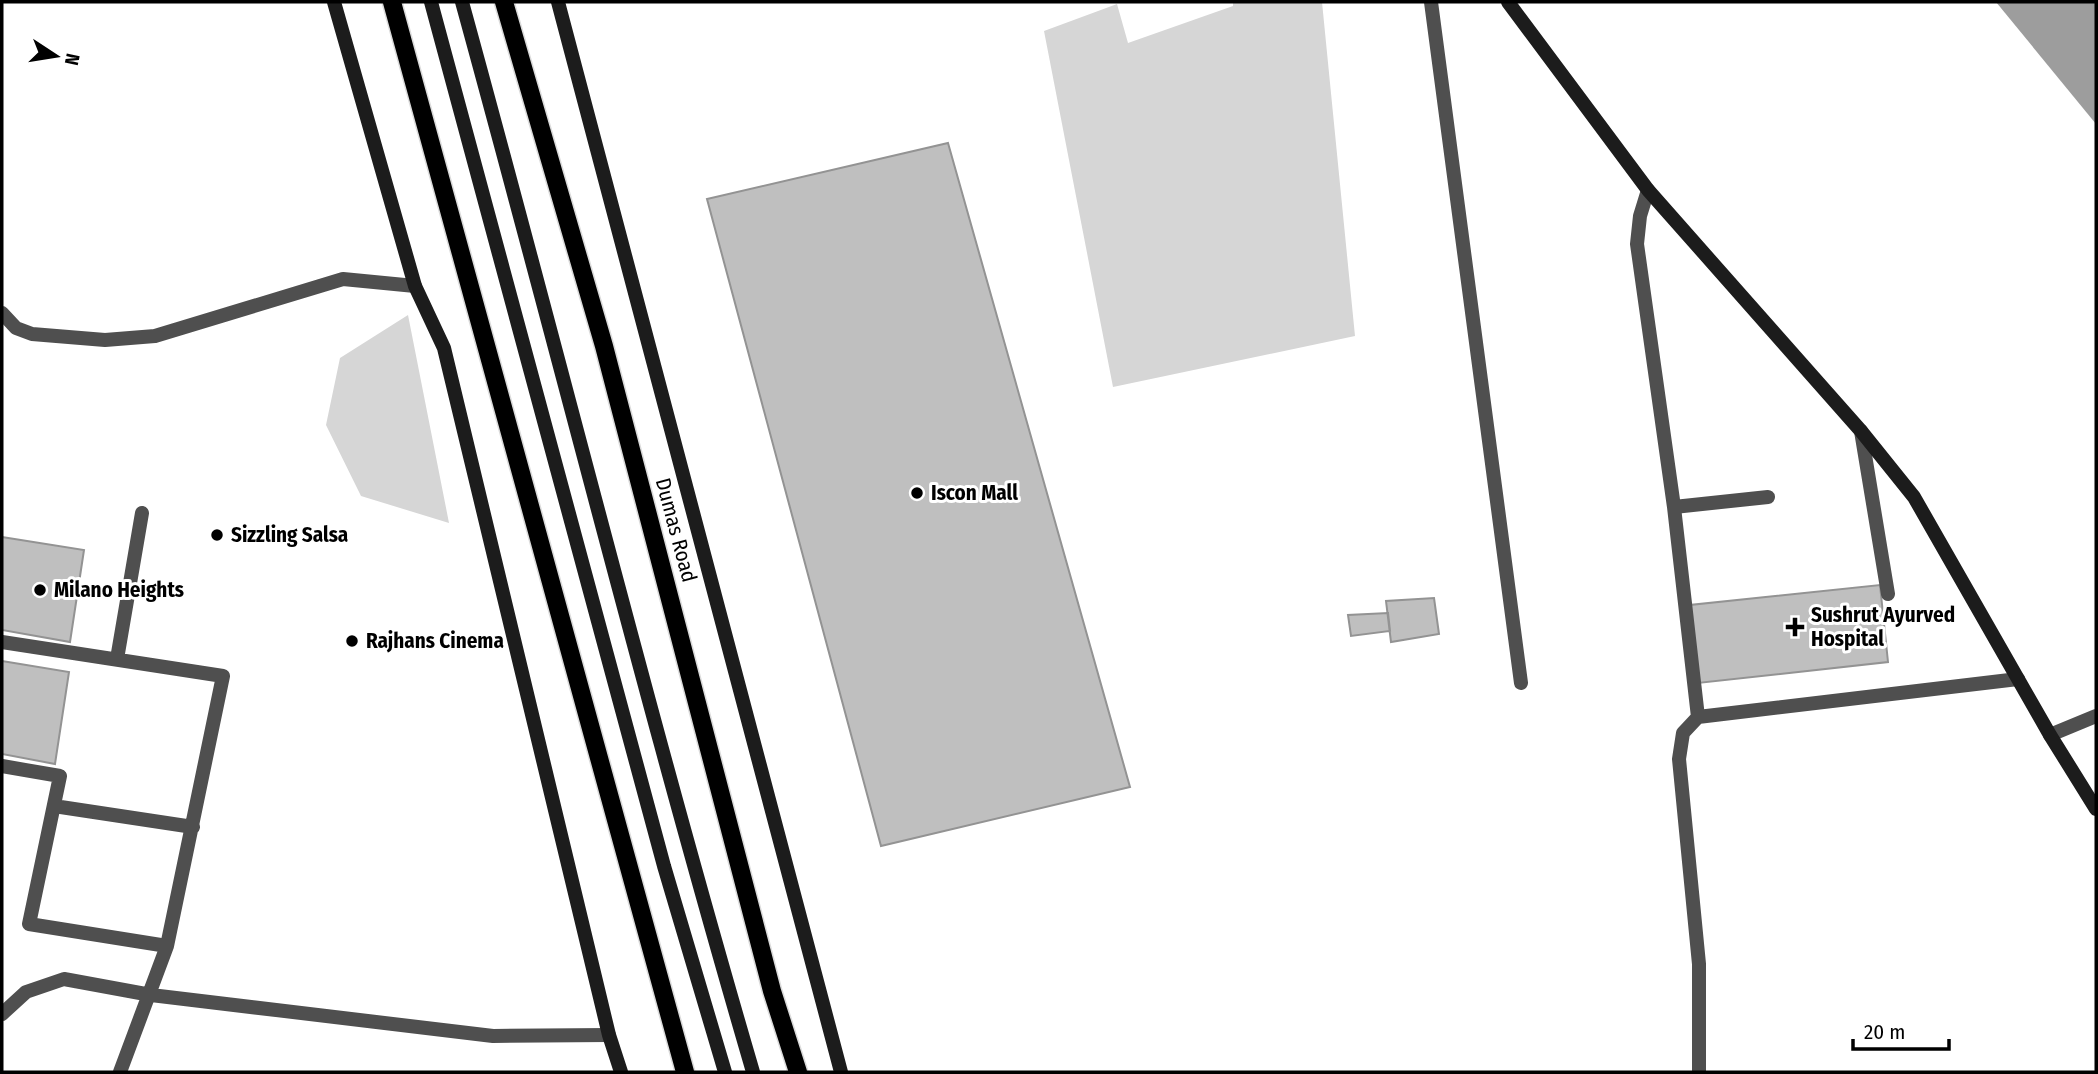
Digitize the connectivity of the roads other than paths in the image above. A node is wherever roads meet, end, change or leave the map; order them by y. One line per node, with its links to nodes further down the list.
1 (334, 2): 10 (street)
2 (392, 2): 34 (main road)
3 (431, 2): 35 (street)
4 (463, 2): 36 (street)
5 (504, 2): 37 (main road, Dumas Road)
6 (558, 2): 38 (street)
7 (1431, 2): 20 (street)
8 (1508, 2): 9 (street)
9 (1648, 190): 12 (street); 14 (street)
10 (415, 286): 11 (street); 31 (street)
11 (2, 313)
12 (1861, 431): 16 (street); 19 (street)
13 (1768, 497): 14 (street)
14 (1674, 508): 22 (street)
15 (142, 513): 18 (street)
16 (1888, 594)
17 (2, 642): 18 (street)
18 (117, 659): 27 (street)
19 (2018, 678): 22 (street); 23 (street)
20 (1521, 683)
21 (2096, 716): 23 (street)
22 (1698, 717): 39 (street)
23 (2050, 736): 26 (street)
24 (2, 766): 25 (street)
25 (54, 806): 27 (street); 28 (street)
26 (2096, 809)
27 (193, 827): 28 (street)
28 (167, 946): 29 (street)
29 (150, 995): 30 (street); 31 (street); 32 (street)
30 (2, 1014)
31 (609, 1035): 33 (street)
32 (120, 1072)
33 (621, 1072)
34 (685, 1072)
35 (725, 1072)
36 (753, 1072)
37 (798, 1072)
38 (841, 1072)
39 (1699, 1072)

